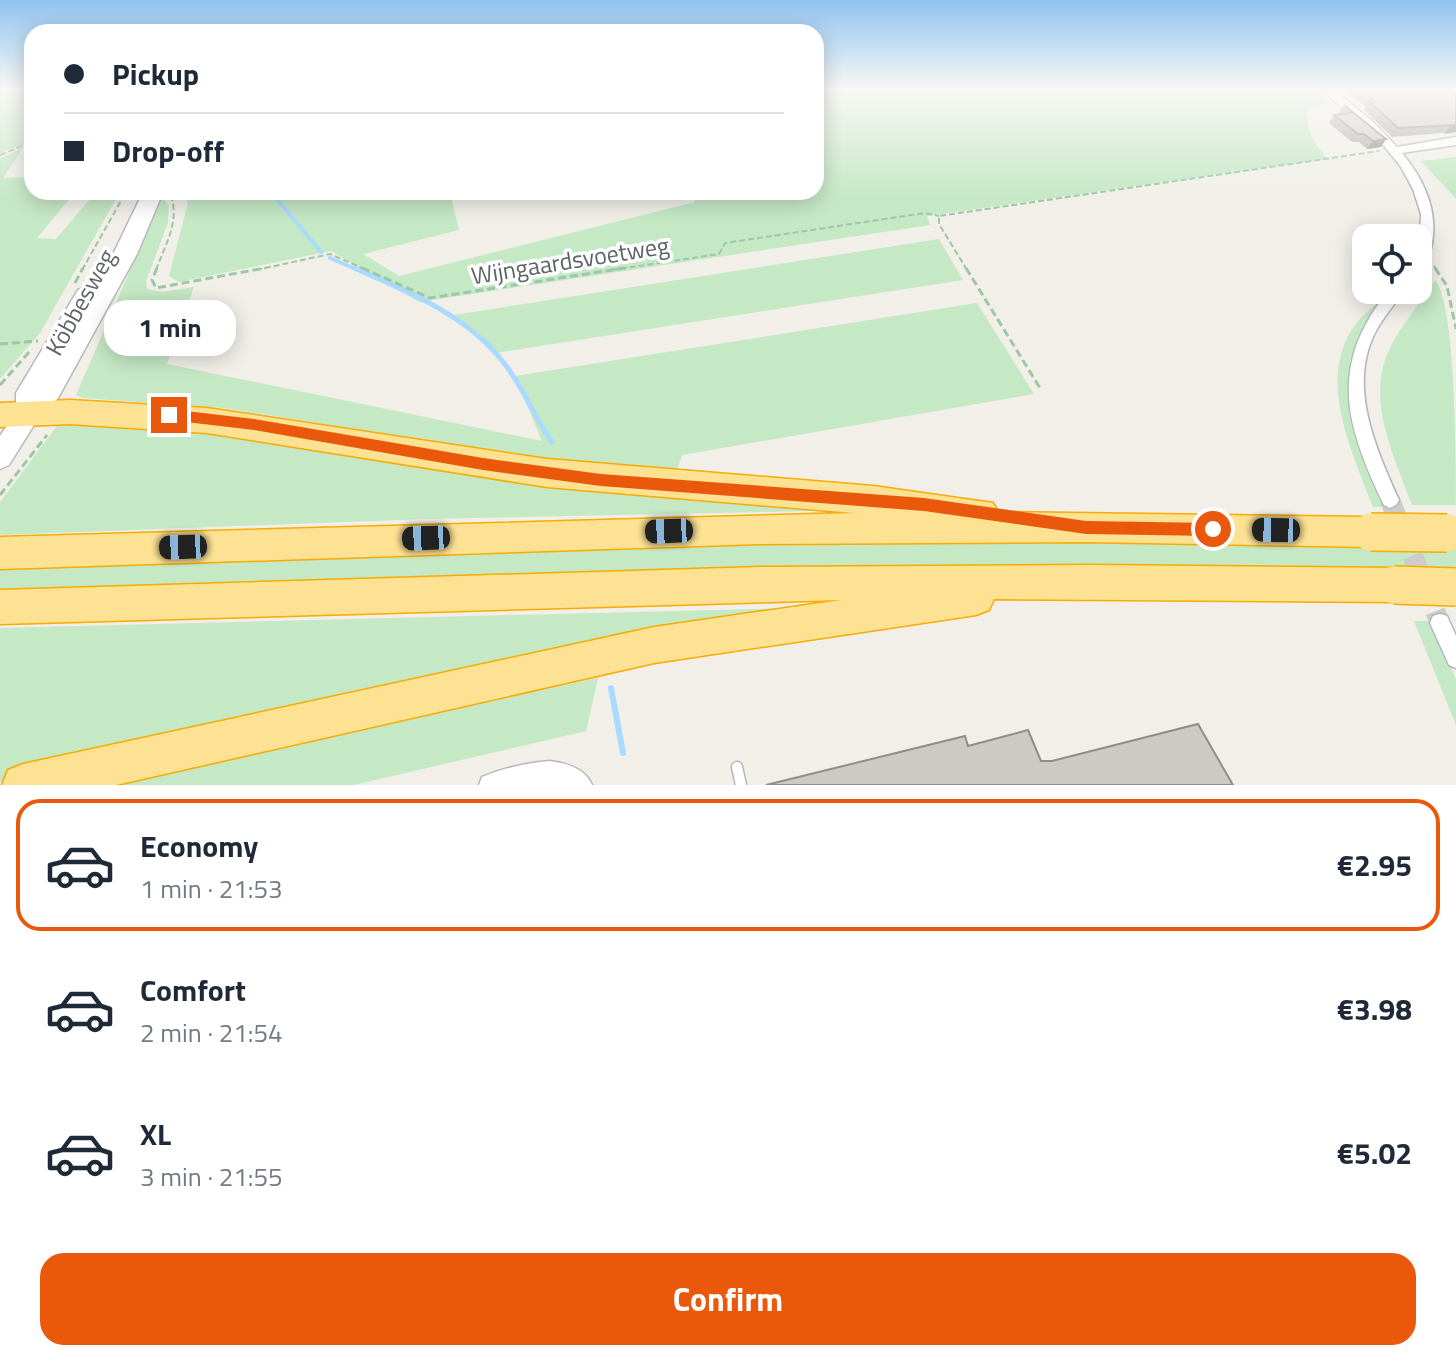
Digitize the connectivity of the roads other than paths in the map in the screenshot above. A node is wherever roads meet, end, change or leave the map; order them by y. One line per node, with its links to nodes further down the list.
1 (1372, 126): 3 (street)
2 (1456, 141): 3 (street)
3 (1402, 149): 4 (street)
4 (1435, 186)
5 (135, 200): 10 (main road, Köbbesweg)
6 (150, 200): 10 (main road, Köbbesweg)
7 (1443, 231): 8 (street)
8 (1432, 248)
9 (1386, 304): 12 (street)
10 (14, 414): 11 (main road, Köbbesweg); 13 (highway)
11 (0, 458)
12 (1390, 500)
13 (1086, 527): 14 (highway, bridge); 15 (highway)
14 (1452, 533)
15 (0, 553)
16 (1093, 582): 17 (highway, bridge); 18 (highway); 22 (highway)
17 (1456, 587)
18 (0, 607)
19 (1440, 623): 20 (street)
20 (1456, 658)
21 (737, 767): 25 (lane)
22 (23, 785)
23 (490, 785): 24 (street)
24 (581, 785)
25 (741, 785)

